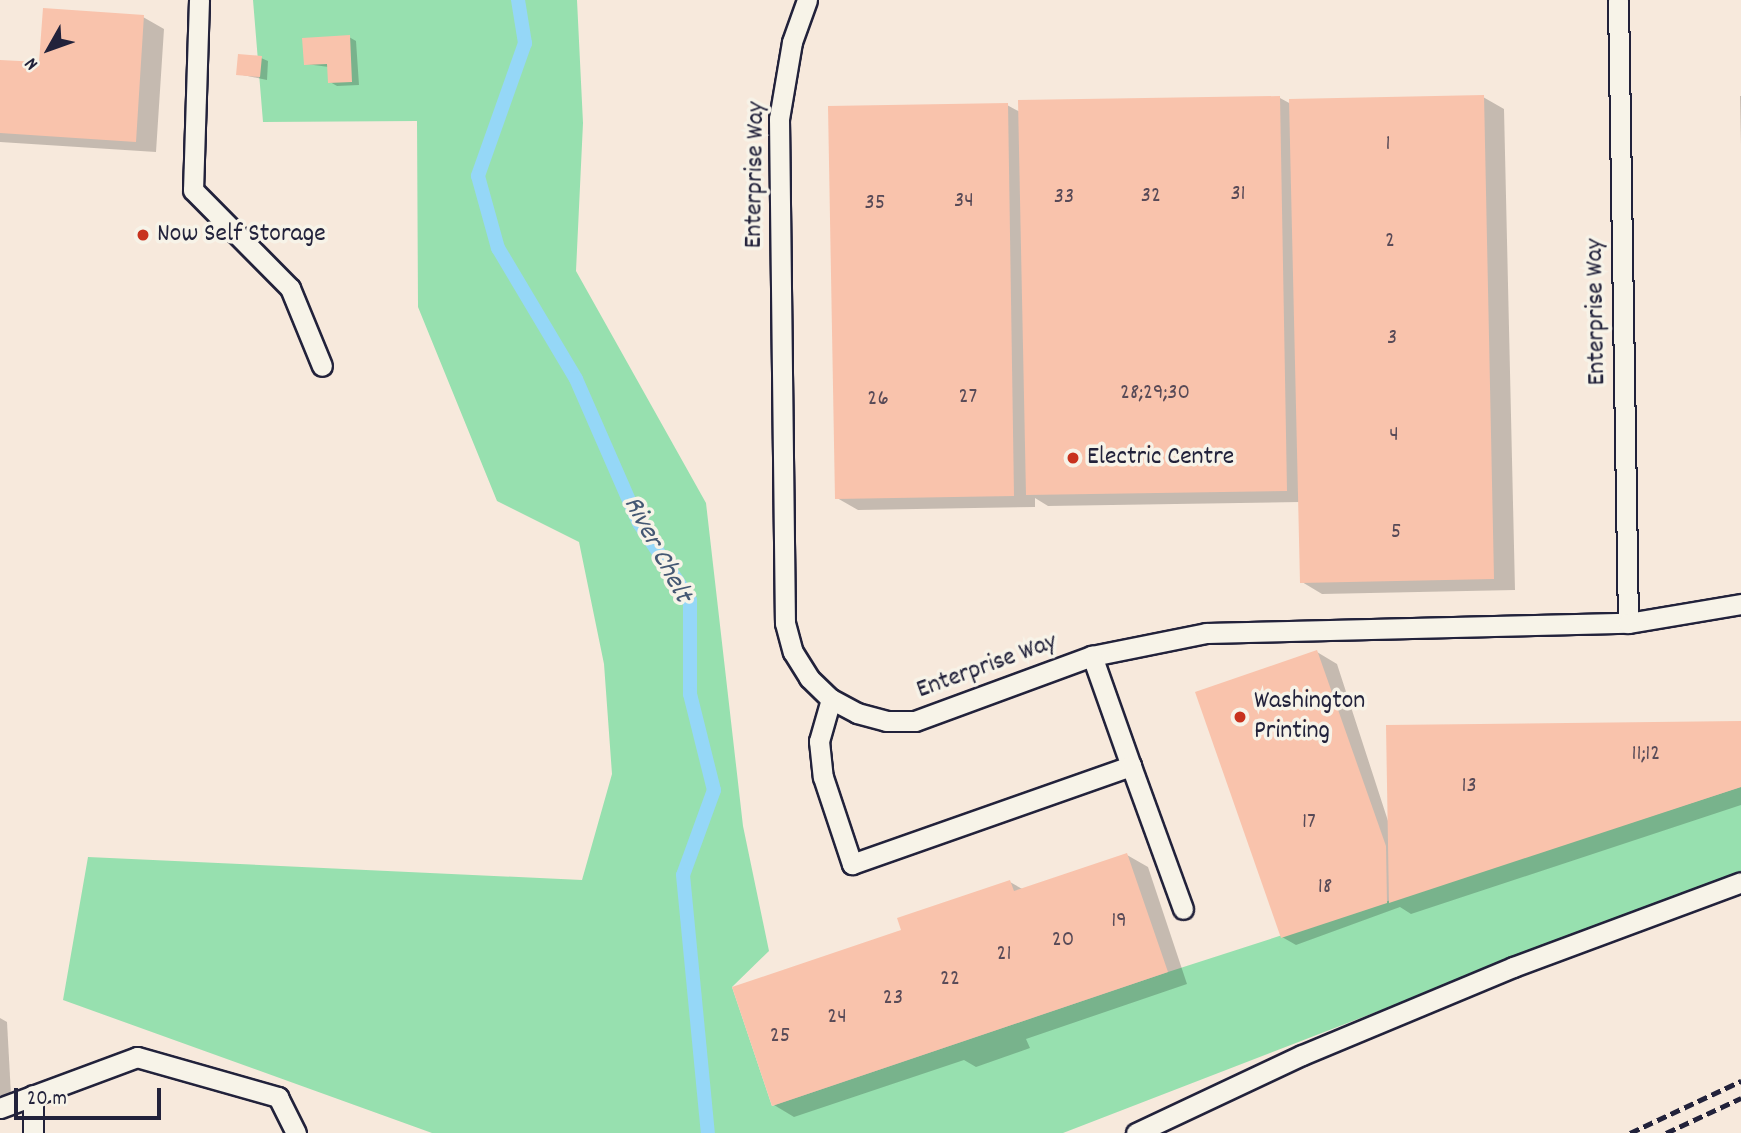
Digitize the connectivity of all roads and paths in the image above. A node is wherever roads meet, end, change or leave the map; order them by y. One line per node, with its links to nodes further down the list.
1 (199, 0): 4 (lane)
2 (807, 0): 8 (lane, Enterprise Way)
3 (1618, 0): 6 (lane, Enterprise Way)
4 (322, 366)
5 (1741, 604): 6 (lane, Enterprise Way)
6 (1628, 623): 7 (lane, Enterprise Way)
7 (1092, 656): 8 (lane, Enterprise Way); 9 (lane)
8 (831, 699): 9 (lane)
9 (1132, 766): 11 (lane)
10 (1741, 882): 16 (lane)
11 (1183, 909)
12 (33, 1095): 13 (lane); 14 (lane); 15 (lane)
13 (0, 1108)
14 (33, 1133)
15 (296, 1133)
16 (1136, 1133)

